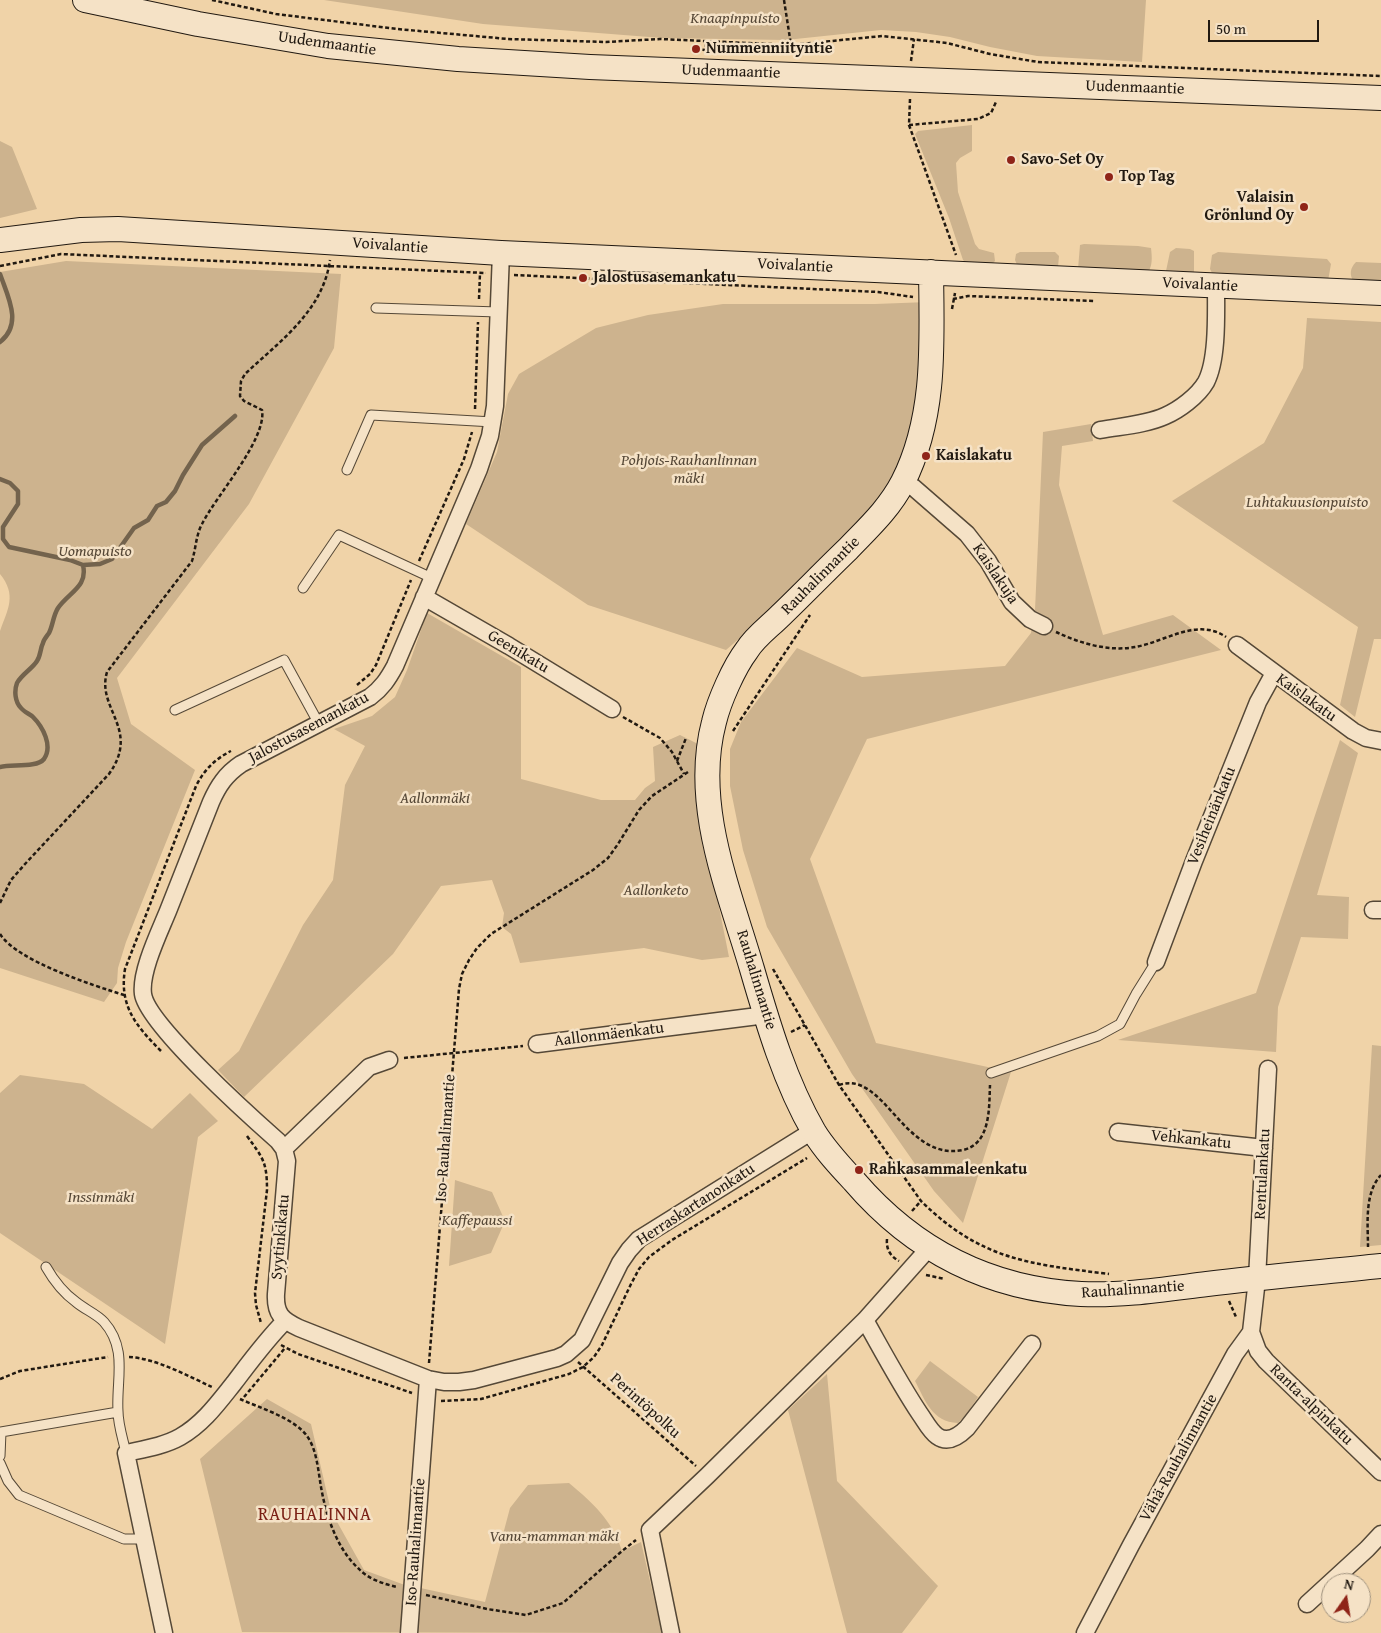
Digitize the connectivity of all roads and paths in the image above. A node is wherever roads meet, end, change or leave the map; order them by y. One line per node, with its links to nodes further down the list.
1 (85, 0): 11 (street, Uudenmaantie)
2 (212, 0): 5 (path)
3 (784, 0): 6 (path)
4 (914, 39): 6 (path); 8 (path); 9 (path)
5 (706, 40): 6 (path); 7 (path)
6 (791, 46)
7 (696, 49)
8 (911, 65)
9 (1381, 76)
10 (910, 95): 13 (path)
11 (1381, 98)
12 (996, 102): 13 (path)
13 (908, 125): 21 (path)
14 (0, 240): 15 (street, Voivalantie)
15 (332, 242): 16 (street, Voivalantie); 18 (path)
16 (500, 263): 19 (street, Voivalantie); 20 (path); 24 (path); 28 (street, Jalostusasemankatu)
17 (0, 266): 18 (path)
18 (329, 266): 20 (path); 54 (path)
19 (932, 272): 21 (street, Voivalantie); 24 (street, Rauhalinnantie)
20 (480, 273): 27 (path)
21 (958, 274): 22 (street, Voivalantie); 24 (path)
22 (1216, 286): 23 (street, Voivalantie); 32 (street)
23 (1381, 293)
24 (943, 299): 25 (path); 29 (path); 34 (street, Rauhalinnantie)
25 (1097, 301)
26 (376, 308): 27 (lane)
27 (479, 312): 28 (lane); 30 (path)
28 (498, 312): 31 (street, Jalostusasemankatu)
29 (950, 317)
30 (474, 421): 31 (lane); 33 (lane); 35 (path)
31 (493, 422): 36 (street, Jalostusasemankatu)
32 (1100, 430)
33 (347, 470)
34 (902, 483): 40 (street, Kaislakuja); 52 (street, Rauhalinnantie)
35 (415, 570): 36 (lane); 37 (lane); 43 (path)
36 (432, 578): 38 (street, Jalostusasemankatu)
37 (302, 588)
38 (424, 597): 44 (street, Geenikatu); 46 (street, Jalostusasemankatu)
39 (814, 610): 47 (path)
40 (1044, 626): 41 (path)
41 (1237, 645): 42 (street, Kaislakatu)
42 (1274, 673): 49 (street, Kaislakatu); 56 (street, Vesiheinänkatu)
43 (351, 689)
44 (612, 709): 51 (path)
45 (176, 710): 46 (lane)
46 (319, 724): 71 (street, Jalostusasemankatu)
47 (729, 736)
48 (686, 738): 51 (path)
49 (1381, 741)
50 (236, 748): 58 (path)
51 (677, 761): 53 (path)
52 (707, 761): 53 (path, Iso-Rauhalinnantie); 59 (street, Rauhalinnantie)
53 (684, 774): 61 (path, Iso-Rauhalinnantie)
54 (0, 903)
55 (0, 934): 58 (path)
56 (1156, 962): 65 (lane)
57 (772, 966): 66 (path)
58 (124, 995): 62 (path)
59 (766, 1015): 60 (street, Aallonmäenkatu); 67 (street, Rauhalinnantie)
60 (536, 1044): 61 (path, Aallonmäenkatu)
61 (453, 1054): 63 (path, Aallonmäenkatu); 90 (path, Iso-Rauhalinnantie)
62 (166, 1056)
63 (389, 1060): 71 (street)
64 (1268, 1070): 70 (street, Rentulankatu)
65 (991, 1073): 66 (path)
66 (839, 1085): 77 (path)
67 (814, 1130): 74 (street, Rauhalinnantie); 86 (street, Herraskartanonkatu)
68 (1118, 1132): 70 (street, Vehkankatu)
69 (247, 1135): 83 (path)
70 (1264, 1148): 78 (street, Rentulankatu)
71 (284, 1149): 81 (street, Syytinkikatu)
72 (807, 1158): 88 (path)
73 (1381, 1176): 75 (path)
74 (929, 1248): 79 (street, Rauhalinnantie); 80 (street)
75 (1374, 1259): 78 (street, Rauhalinnantie)
76 (46, 1267): 87 (lane)
77 (1113, 1274)
78 (1257, 1279): 79 (street, Rauhalinnantie); 82 (street, Vähä-Rauhalinnantie)
79 (1225, 1282): 82 (path)
80 (865, 1320): 84 (street); 100 (street)
81 (285, 1321): 83 (street); 90 (street, Herraskartanonkatu)
82 (1251, 1332): 99 (street, Ranta-alpinkatu); 109 (street, Vähä-Rauhalinnantie)
83 (270, 1337): 85 (path); 91 (street)
84 (1032, 1344)
85 (285, 1348): 92 (path); 93 (path)
86 (566, 1354): 88 (path, Perintöpolku); 90 (street, Herraskartanonkatu)
87 (119, 1357): 89 (path); 91 (path); 94 (lane)
88 (584, 1367): 92 (path); 100 (path, Perintöpolku)
89 (0, 1379)
90 (428, 1379): 92 (street, Iso-Rauhalinnantie)
91 (226, 1393): 93 (path); 96 (street)
92 (426, 1398): 104 (street, Iso-Rauhalinnantie)
93 (242, 1400): 104 (path)
94 (118, 1412): 95 (lane); 96 (lane)
95 (1, 1429): 97 (lane)
96 (126, 1453): 103 (street)
97 (0, 1456)
98 (0, 1463): 103 (lane)
99 (1381, 1472)
100 (707, 1476): 101 (street)
101 (650, 1530): 104 (path); 108 (street)
102 (1381, 1534): 105 (street)
103 (144, 1539): 106 (street)
104 (412, 1591): 107 (street, Iso-Rauhalinnantie)
105 (1307, 1604)
106 (164, 1633)
107 (409, 1633)
108 (671, 1633)
109 (1085, 1633)

